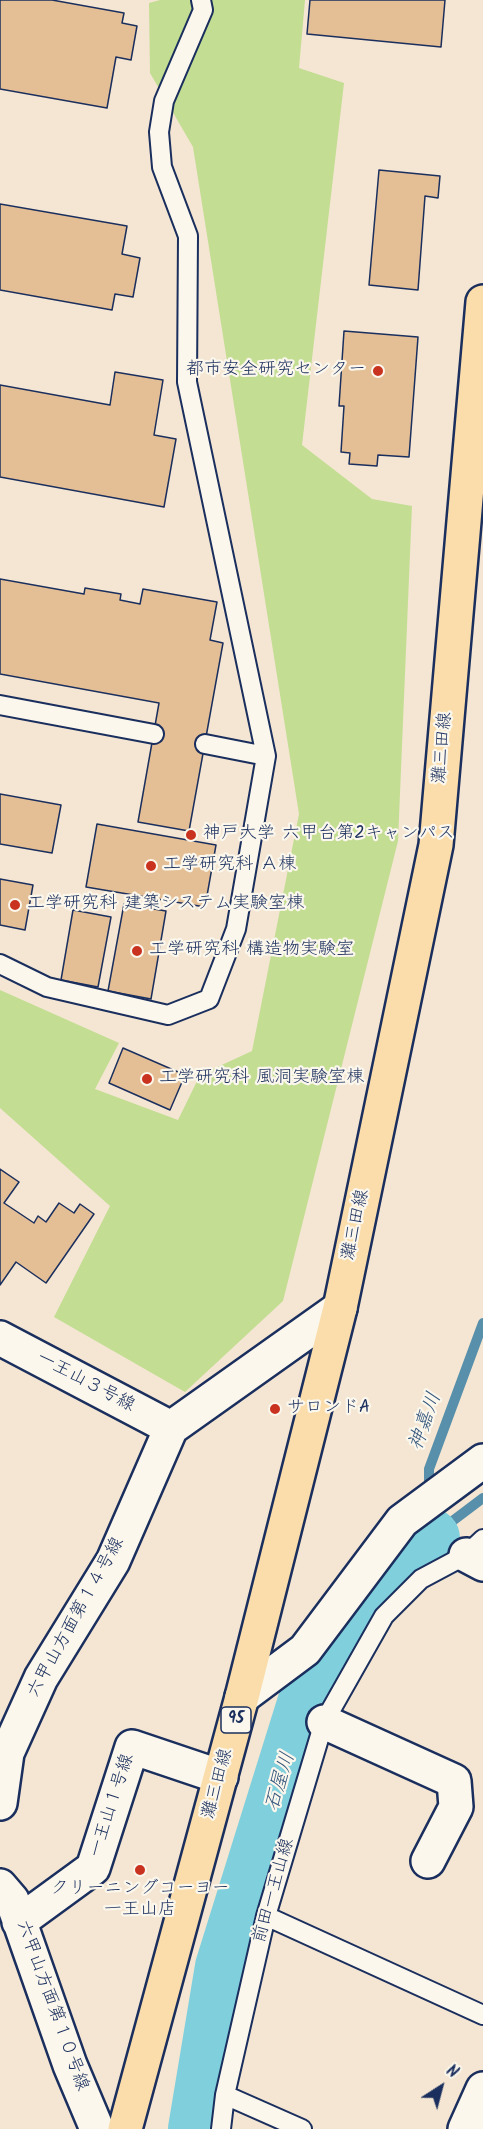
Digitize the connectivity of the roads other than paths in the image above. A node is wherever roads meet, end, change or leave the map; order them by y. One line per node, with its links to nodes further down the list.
1 (201, 0): 7 (lane)
2 (483, 302): 3 (main road, 灘三田線 / 95)
3 (480, 374): 9 (main road, 灘三田線 / 95)
4 (0, 705): 5 (lane)
5 (154, 734)
6 (205, 744): 7 (lane)
7 (266, 756): 8 (lane)
8 (0, 964)
9 (340, 1308): 11 (street); 14 (main road, 灘三田線 / 95)
10 (0, 1338): 11 (street, 一王山３号線)
11 (171, 1428): 17 (street, 六甲山方面第１４号線)
12 (470, 1470): 14 (street)
13 (477, 1553): 15 (lane, 前田一王山線)
14 (243, 1697): 16 (main road, 灘三田線 / 95)
15 (324, 1722): 18 (street); 20 (lane, 前田一王山線)
16 (220, 1777): 21 (street, 一王山１号線); 26 (main road, 灘三田線 / 95)
17 (0, 1803)
18 (428, 1861)
19 (0, 1886): 21 (street, 六甲山方面第１０号線)
20 (266, 1917): 22 (lane); 24 (lane, 前田一王山線)
21 (20, 1922): 25 (street, 六甲山方面第１０号線)
22 (483, 2015)
23 (483, 2089): 29 (street)
24 (225, 2095): 27 (lane, 前田一王山線); 28 (lane)
25 (98, 2129)
26 (125, 2129)
27 (221, 2129)
28 (302, 2129)
29 (465, 2129)

